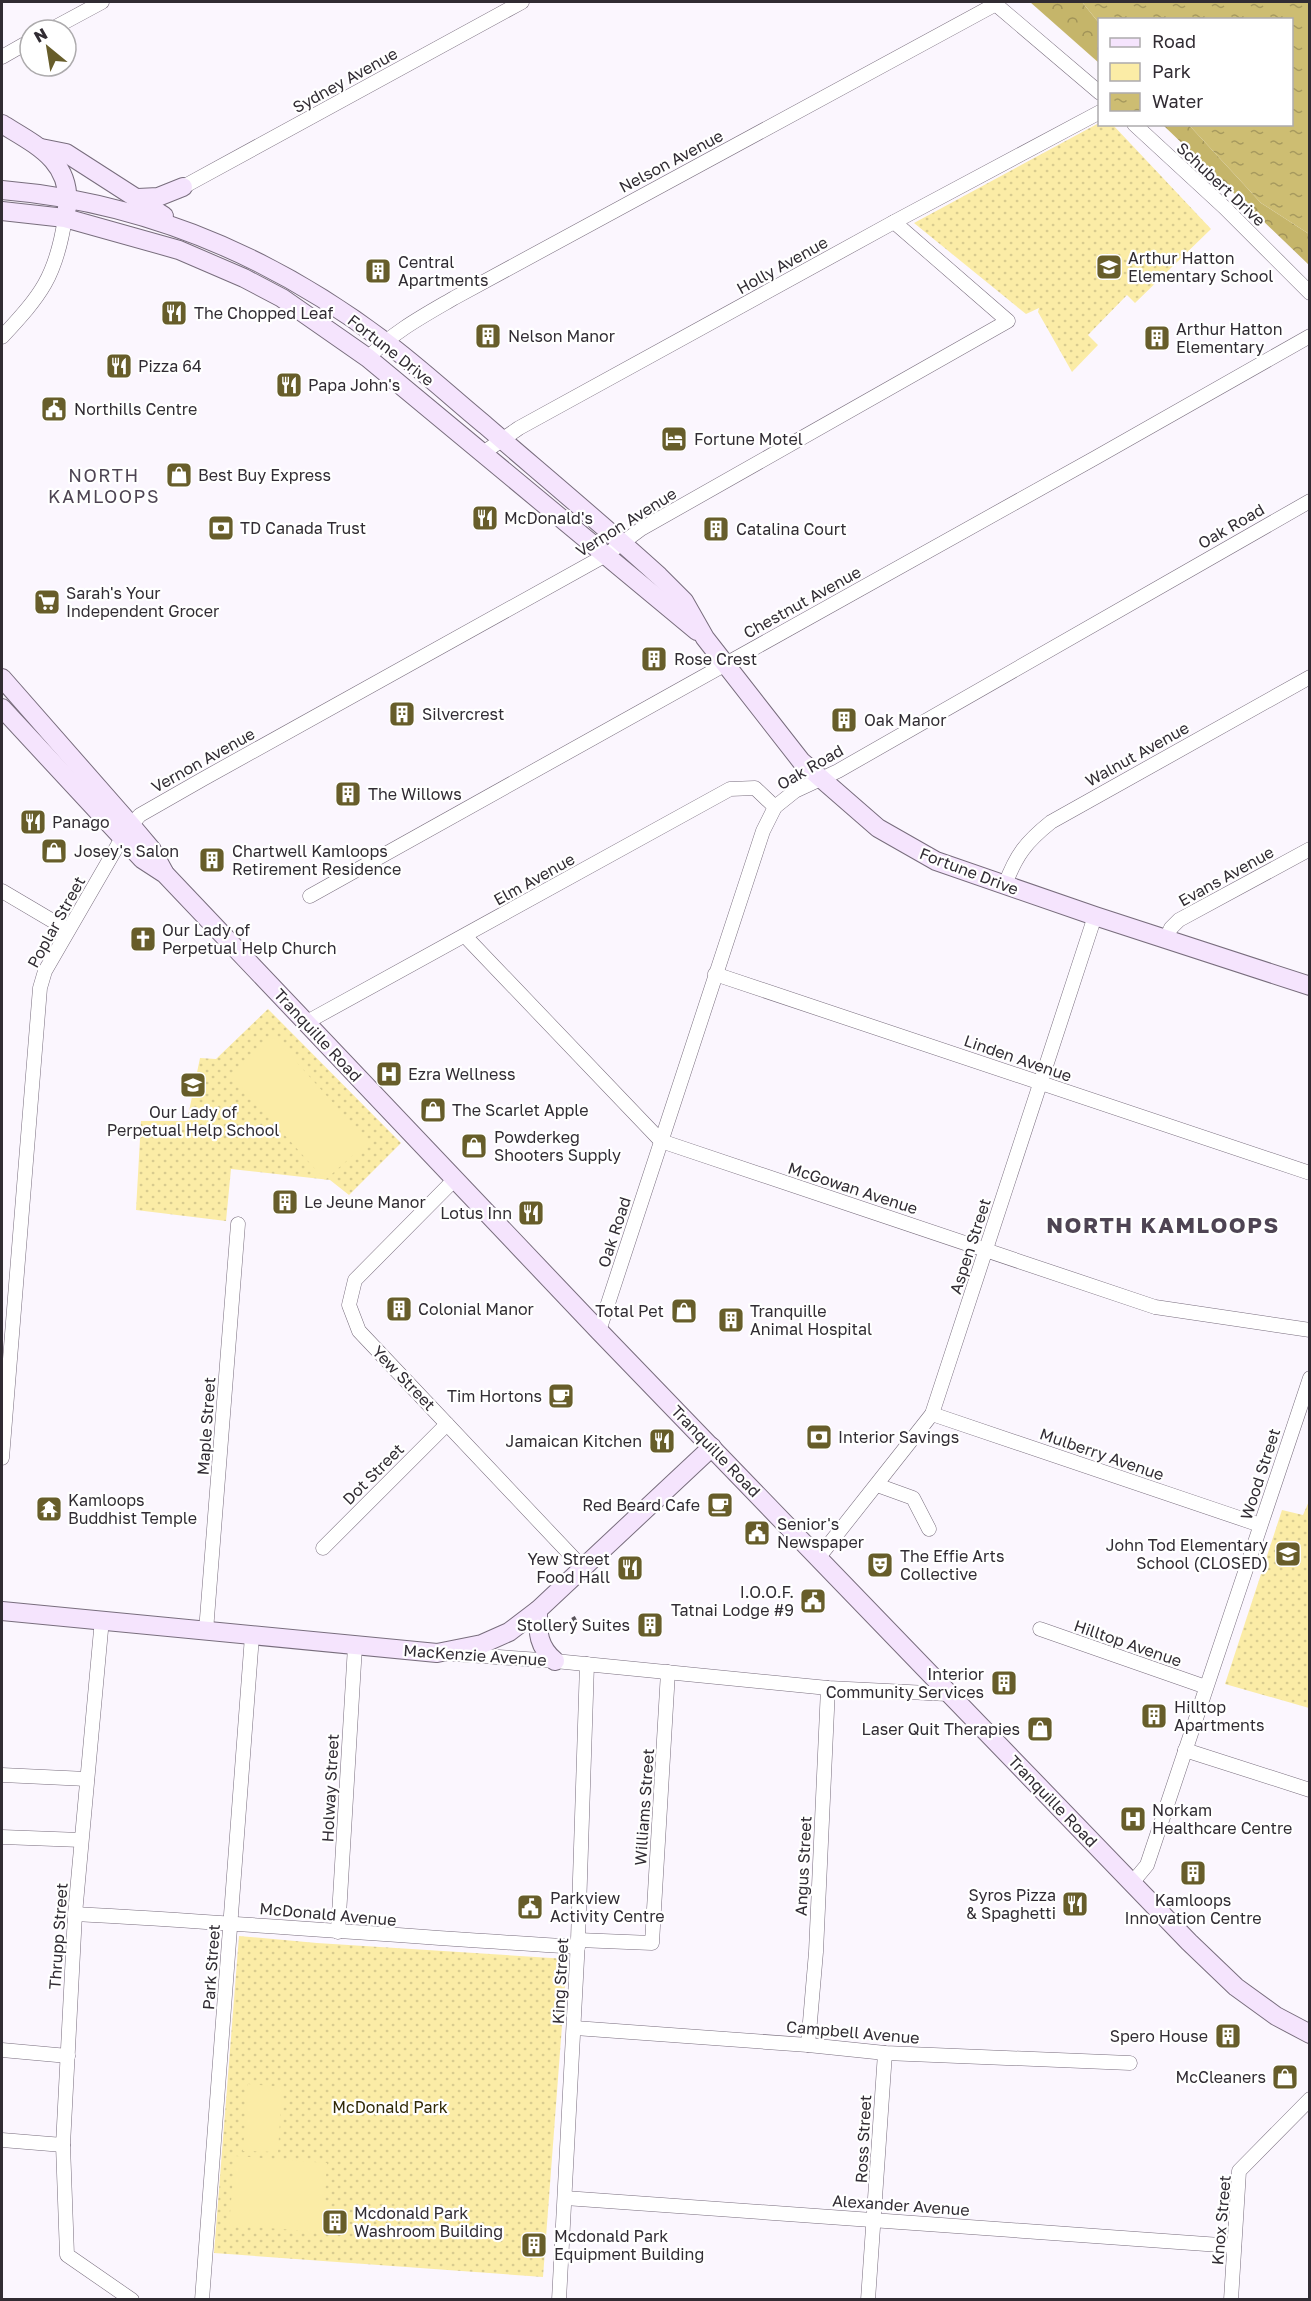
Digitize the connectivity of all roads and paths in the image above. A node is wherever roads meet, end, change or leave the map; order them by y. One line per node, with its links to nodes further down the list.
1 (102, 2): 4 (street)
2 (522, 2): 12 (street, Sydney Avenue)
3 (995, 3): 7 (street); 23 (street, Nelson Avenue)
4 (72, 18)
5 (18, 48): 6 (street)
6 (2, 57)
7 (1098, 91)
8 (1098, 113): 18 (street, Holly Avenue)
9 (2, 124): 11 (main road)
10 (1136, 126): 20 (street, Schubert Drive)
11 (41, 148): 14 (main road); 15 (main road)
12 (183, 187): 15 (main road); 19 (main road)
13 (2, 190): 14 (main road, Fortune Drive)
14 (68, 198): 17 (main road); 19 (main road, Fortune Drive)
15 (138, 198): 19 (main road)
16 (2, 211): 17 (main road, Fortune Drive)
17 (65, 218): 22 (street); 24 (main road, Fortune Drive)
18 (894, 222): 25 (street, Holly Avenue); 28 (street, Vernon Avenue)
19 (180, 227): 23 (main road, Fortune Drive)
20 (1310, 293)
21 (1310, 336): 31 (street, Chestnut Avenue)
22 (2, 337)
23 (384, 341): 24 (street, Nelson Avenue); 25 (main road, Fortune Drive)
24 (368, 357): 26 (main road, Fortune Drive)
25 (501, 440): 26 (street, Holly Avenue); 28 (main road, Fortune Drive)
26 (483, 453): 29 (main road, Fortune Drive)
27 (1310, 501): 35 (street, Oak Road)
28 (623, 543): 29 (street, Vernon Avenue); 30 (main road, Fortune Drive)
29 (606, 555): 30 (main road, Fortune Drive); 37 (street, Vernon Avenue)
30 (705, 638): 31 (main road, Fortune Drive)
31 (726, 663): 35 (main road, Fortune Drive); 41 (street, Chestnut Avenue)
32 (1310, 677): 39 (street, Walnut Avenue)
33 (2, 678): 37 (main road, Tranquille Road)
34 (2, 708): 37 (main road, Tranquille Road)
35 (819, 778): 36 (street, Oak Road); 39 (main road, Fortune Drive)
36 (775, 807): 44 (street, Elm Avenue); 46 (street, Oak Road)
37 (127, 831): 43 (street, Poplar Street); 48 (main road, Tranquille Road)
38 (1310, 849): 45 (street, Evans Avenue)
39 (1005, 885): 42 (main road, Fortune Drive)
40 (2, 891): 43 (street)
41 (310, 896)
42 (1095, 916): 45 (main road, Fortune Drive); 49 (street, Aspen Street)
43 (68, 930): 61 (street, Poplar Street)
44 (465, 936): 48 (street, Elm Avenue); 50 (street, McGowan Avenue)
45 (1166, 939): 47 (main road, Fortune Drive)
46 (716, 974): 49 (street, Linden Avenue); 50 (street, Oak Road)
47 (1310, 986)
48 (306, 1022): 52 (main road, Tranquille Road)
49 (1040, 1083): 51 (street, Linden Avenue); 54 (street, Aspen Street)
50 (661, 1142): 54 (street, McGowan Avenue); 55 (street, Oak Road)
51 (1310, 1173)
52 (455, 1179): 55 (main road, Tranquille Road); 59 (street, Yew Street)
53 (238, 1224): 72 (street, Maple Street)
54 (986, 1250): 56 (street, McGowan Avenue); 58 (street, Aspen Street)
55 (599, 1330): 60 (main road, Tranquille Road)
56 (1310, 1330)
57 (1310, 1378): 63 (street, Wood Street)
58 (932, 1414): 62 (street, Aspen Street); 63 (street, Mulberry Avenue)
59 (447, 1424): 65 (street, Dot Street); 67 (street, Yew Street)
60 (712, 1447): 66 (main road, Tranquille Road); 67 (main road)
61 (2, 1458)
62 (876, 1485): 64 (street); 66 (street, Aspen Street)
63 (1260, 1525): 79 (street, Wood Street)
64 (929, 1529)
65 (323, 1548)
66 (819, 1557): 81 (main road, Tranquille Road)
67 (583, 1568): 68 (main road)
68 (538, 1610): 75 (main road); 76 (main road)
69 (2, 1611): 70 (main road, MacKenzie Avenue)
70 (102, 1619): 72 (main road, MacKenzie Avenue); 84 (street, Thrupp Street)
71 (1040, 1629): 79 (street, Hilltop Avenue)
72 (206, 1631): 73 (main road, MacKenzie Avenue)
73 (252, 1636): 74 (main road, MacKenzie Avenue); 90 (street, Park Street)
74 (356, 1646): 75 (main road, MacKenzie Avenue); 91 (street, Holway Street)
75 (437, 1653): 76 (street, MacKenzie Avenue)
76 (555, 1661): 77 (street, MacKenzie Avenue)
77 (587, 1664): 78 (street, MacKenzie Avenue); 92 (street, King Street)
78 (669, 1672): 80 (street, MacKenzie Avenue); 92 (street, Williams Street)
79 (1206, 1687): 82 (street, Wood Street)
80 (828, 1688): 81 (street, MacKenzie Avenue); 95 (street, Angus Street)
81 (948, 1694): 88 (main road, Tranquille Road)
82 (1185, 1750): 85 (street); 88 (street, Wood Street)
83 (2, 1775): 84 (street)
84 (87, 1779): 87 (street, Thrupp Street)
85 (1310, 1790)
86 (2, 1837): 87 (street)
87 (81, 1840): 89 (street, Thrupp Street)
88 (1132, 1883): 94 (main road, Tranquille Road)
89 (75, 1914): 90 (street, McDonald Avenue); 98 (street, Thrupp Street)
90 (230, 1922): 91 (street, McDonald Avenue); 107 (street, Park Street)
91 (338, 1932): 92 (street, McDonald Avenue)
92 (578, 1943): 93 (street, King Street)
93 (574, 2028): 95 (street, Campbell Avenue); 103 (street, King Street)
94 (1310, 2034)
95 (808, 2045): 97 (street, Campbell Avenue)
96 (2, 2050): 98 (street)
97 (885, 2053): 99 (street, Campbell Avenue); 104 (street, Ross Street)
98 (68, 2056): 102 (street, Thrupp Street)
99 (1130, 2063)
100 (1310, 2099): 105 (street, Knox Street)
101 (2, 2140): 102 (street)
102 (63, 2145): 106 (street, Thrupp Street)
103 (565, 2198): 104 (street, Alexander Avenue); 108 (street, King Street)
104 (875, 2219): 105 (street, Alexander Avenue); 109 (street, Ross Street)
105 (1234, 2246): 110 (street, Knox Street)
106 (132, 2300)
107 (202, 2300)
108 (559, 2300)
109 (868, 2300)
110 (1231, 2300)

